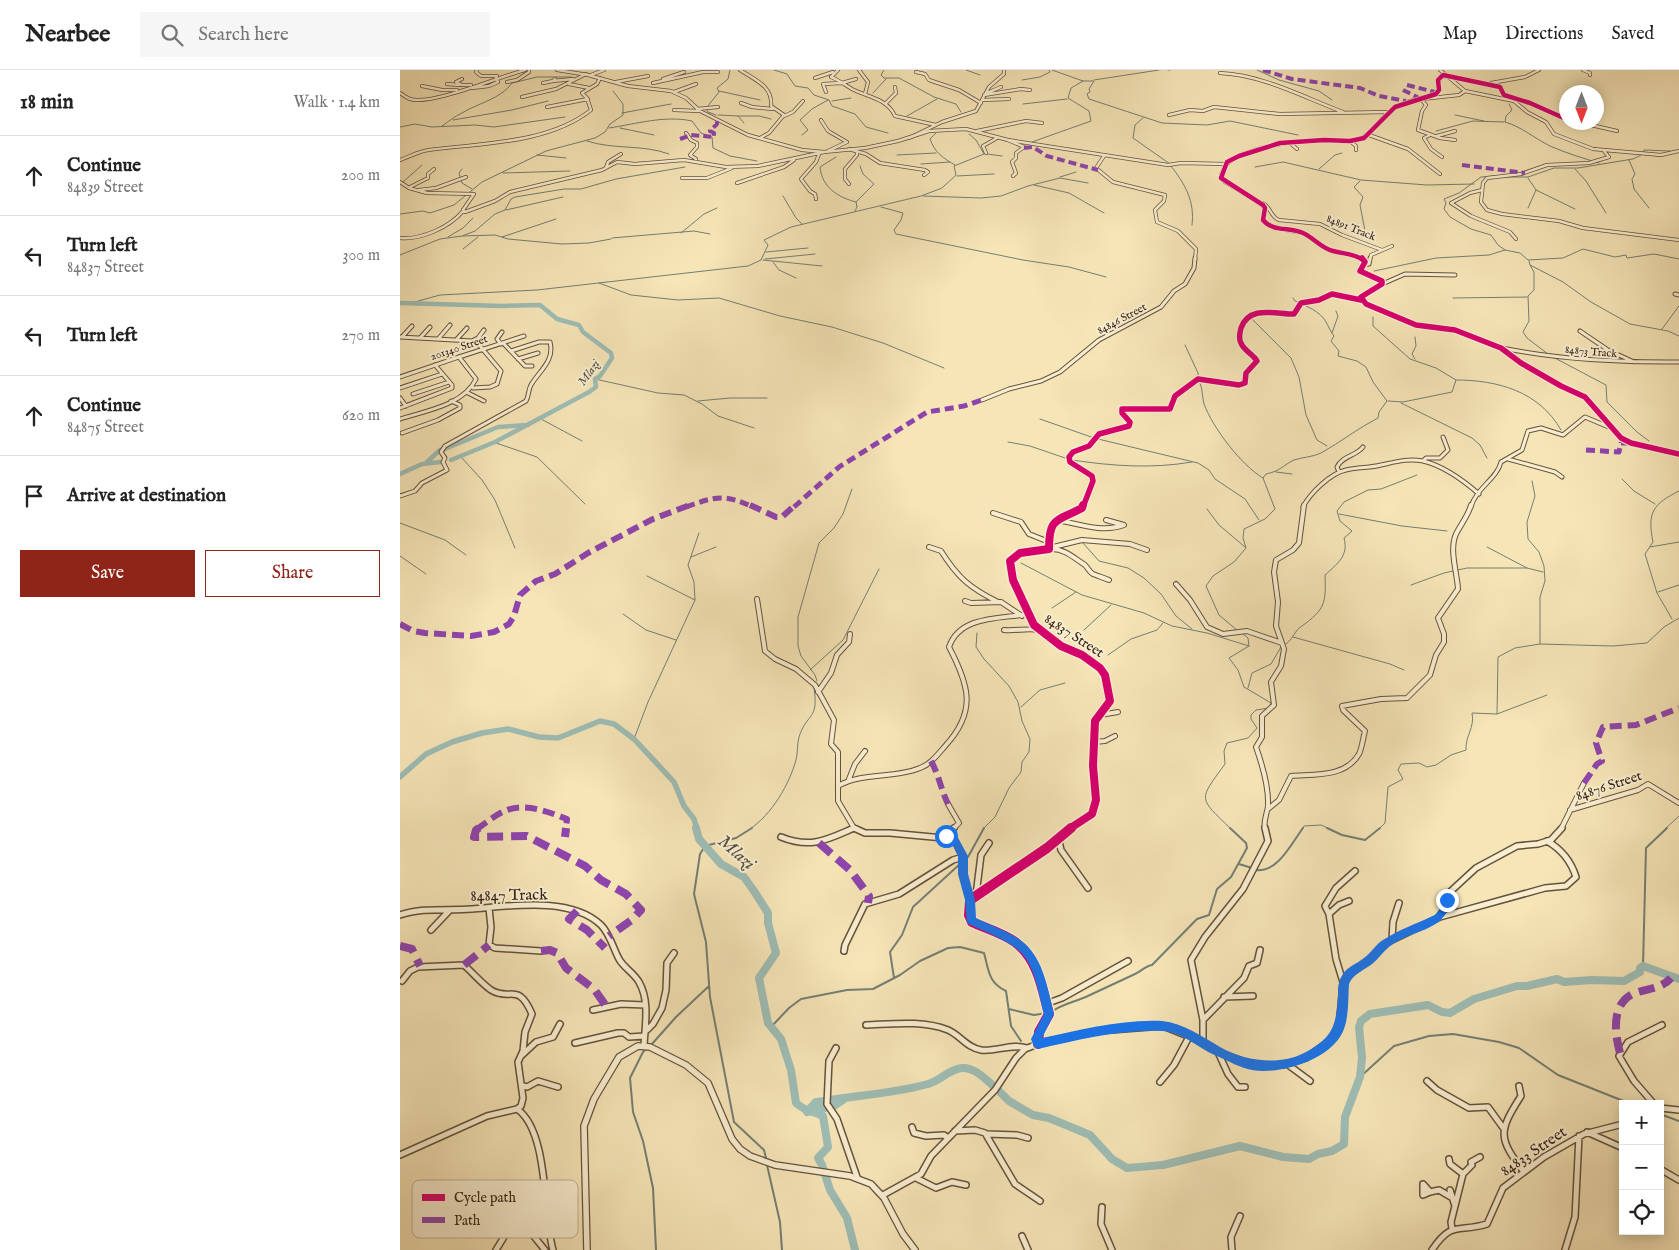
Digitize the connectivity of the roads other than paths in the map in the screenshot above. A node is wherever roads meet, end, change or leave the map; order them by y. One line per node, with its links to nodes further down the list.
1 (477, 70): 23 (street)
2 (525, 70): 23 (street)
3 (528, 70): 31 (street)
4 (557, 70): 13 (street)
5 (604, 70): 20 (street)
6 (740, 70): 67 (street)
7 (838, 70): 16 (street)
8 (859, 70): 53 (street)
9 (1004, 70): 54 (street)
10 (1440, 70): 21 (street)
11 (1539, 70): 36 (street)
12 (1582, 70): 22 (street)
13 (576, 71): 19 (street)
14 (684, 72): 34 (street)
15 (718, 72): 34 (street)
16 (835, 72): 27 (street); 35 (street)
17 (916, 72): 60 (street)
18 (1220, 73): 69 (street)
19 (586, 74): 20 (street); 29 (street)
20 (591, 75): 26 (street)
21 (1445, 75): 36 (street); 49 (street); 58 (street)
22 (1590, 75)
23 (502, 76): 25 (street)
24 (648, 76): 32 (street)
25 (496, 78): 38 (street); 47 (street)
26 (600, 78): 32 (street); 45 (street)
27 (815, 78)
28 (462, 79): 41 (street)
29 (578, 79): 33 (street); 39 (street)
30 (856, 79): 35 (street)
31 (507, 82)
32 (616, 82): 46 (street)
33 (543, 83)
34 (653, 83): 46 (street)
35 (842, 83): 51 (street); 53 (street)
36 (1486, 83): 72 (street)
37 (447, 84): 41 (street)
38 (478, 84): 41 (street); 47 (street)
39 (569, 84): 45 (street); 55 (street)
40 (696, 84): 50 (street)
41 (463, 85)
42 (422, 86): 47 (street)
43 (895, 87): 62 (street)
44 (1001, 87): 54 (street)
45 (589, 88): 57 (street)
46 (651, 88): 50 (street)
47 (466, 89): 52 (street)
48 (1030, 90): 54 (street)
49 (1465, 91): 58 (street); 95 (street)
50 (674, 92): 66 (street)
51 (826, 92)
52 (400, 93)
53 (865, 94): 62 (street)
54 (985, 94): 60 (street)
55 (522, 97)
56 (1009, 98): 60 (street)
57 (588, 99): 63 (street); 104 (street)
58 (1421, 99): 68 (street); 82 (street)
59 (804, 101): 71 (street)
60 (982, 101): 75 (street)
61 (741, 103): 67 (street)
62 (885, 104): 75 (street)
63 (548, 107)
64 (718, 107): 66 (street)
65 (674, 110): 66 (street)
66 (698, 110): 84 (street)
67 (778, 110): 71 (street)
68 (1388, 112): 69 (street); 81 (street)
69 (1345, 113): 70 (street)
70 (1169, 115)
71 (784, 116): 84 (street)
72 (1559, 116)
73 (821, 120): 94 (street)
74 (1042, 123): 77 (street)
75 (936, 125): 85 (street)
76 (1604, 128): 79 (street)
77 (977, 131): 85 (street); 86 (street)
78 (1455, 131): 83 (street)
79 (1617, 131)
80 (686, 133): 105 (street)
81 (1369, 135): 89 (street); 110 (street)
82 (1430, 135): 83 (street); 102 (street)
83 (1435, 136): 88 (street)
84 (760, 138): 94 (street)
85 (909, 138): 92 (street)
86 (997, 138): 87 (street); 100 (street)
87 (1008, 140): 101 (street); 112 (street)
88 (1455, 140)
89 (1350, 141): 90 (street); 93 (street)
90 (1289, 142): 91 (street); 106 (street)
91 (1297, 149)
92 (849, 150): 94 (street); 97 (street)
93 (1356, 150)
94 (826, 151): 99 (street)
95 (1604, 151): 96 (street); 120 (street)
96 (1679, 151)
97 (857, 152): 111 (street); 117 (street)
98 (621, 154): 107 (street)
99 (819, 154): 103 (street); 121 (street)
100 (986, 154)
101 (1104, 156): 106 (street); 171 (street, 84846 Street)
102 (1442, 157)
103 (796, 159): 108 (street); 116 (street)
104 (400, 160)
105 (702, 162): 107 (street); 108 (street)
106 (1226, 164): 122 (street)
107 (606, 168): 123 (street)
108 (732, 168): 114 (street)
109 (434, 169): 118 (street)
110 (1440, 174)
111 (924, 175)
112 (1013, 176)
113 (466, 177): 119 (street)
114 (682, 178)
115 (400, 182): 118 (street)
116 (736, 183)
117 (849, 184)
118 (408, 187): 119 (street)
119 (417, 190): 123 (street)
120 (1482, 190): 125 (street); 126 (street)
121 (816, 199)
122 (1262, 204): 128 (street, 84891 Track); 129 (street)
123 (464, 211): 124 (street)
124 (400, 238)
125 (1516, 239)
126 (1679, 240)
127 (1392, 246): 128 (street)
128 (1382, 250): 129 (street)
129 (1363, 265): 131 (street)
130 (1455, 275): 131 (street)
131 (1380, 285): 134 (street)
132 (1675, 294): 133 (street)
133 (1679, 295)
134 (1362, 300): 151 (street); 189 (street)
135 (450, 325): 145 (street)
136 (412, 326): 143 (street)
137 (430, 326): 144 (street)
138 (467, 328): 146 (street)
139 (484, 330): 147 (street)
140 (1580, 331): 157 (street)
141 (502, 332): 149 (street)
142 (524, 336): 149 (street, 201340 Street)
143 (401, 337): 144 (street)
144 (420, 338): 145 (street)
145 (439, 338): 146 (street)
146 (457, 339): 147 (street)
147 (472, 342): 150 (street); 152 (street)
148 (539, 342): 153 (street); 187 (street)
149 (502, 343): 152 (street, 201340 Street); 153 (street)
150 (462, 346)
151 (1502, 348): 157 (street, 84873 Track); 177 (street)
152 (483, 349): 155 (street, 201340 Street); 164 (street)
153 (511, 351): 156 (street)
154 (538, 352): 156 (street)
155 (460, 357): 159 (street, 201340 Street); 166 (street)
156 (518, 359): 160 (street)
157 (1636, 362): 158 (street, 84873 Track)
158 (1679, 362)
159 (435, 365): 161 (street); 162 (street, 201340 Street)
160 (532, 366)
161 (442, 374): 163 (street); 165 (street)
162 (400, 377)
163 (449, 382): 169 (street); 174 (street)
164 (492, 387): 166 (street); 167 (street)
165 (400, 388)
166 (473, 388): 168 (street)
167 (489, 392)
168 (468, 393): 172 (street); 173 (street)
169 (413, 394)
170 (400, 398): 174 (street)
171 (982, 400)
172 (451, 401): 176 (street); 178 (street)
173 (484, 401)
174 (406, 406): 175 (street)
175 (400, 408)
176 (400, 419)
177 (1611, 428): 181 (street); 182 (street)
178 (402, 433)
179 (1443, 437): 183 (street)
180 (1363, 447): 184 (street)
181 (1679, 454)
182 (1508, 458): 185 (street); 186 (street)
183 (1423, 461): 184 (street); 186 (street)
184 (1339, 472): 205 (street)
185 (1562, 477)
186 (1479, 494): 217 (street)
187 (400, 496)
188 (993, 513): 191 (street)
189 (1058, 520): 190 (street); 191 (street)
190 (1106, 520)
191 (1049, 542): 193 (street)
192 (929, 547): 199 (street)
193 (1050, 548): 194 (street); 195 (street); 200 (street, 84837 Street)
194 (1147, 550)
195 (1109, 580)
196 (1176, 584): 205 (street)
197 (757, 599): 206 (street)
198 (965, 601): 199 (street)
199 (998, 602): 201 (street)
200 (1028, 614): 201 (street); 203 (street, 84837 Street)
201 (1022, 616): 212 (street)
202 (1004, 630): 203 (street)
203 (1039, 630): 208 (street, 84837 Street)
204 (850, 634): 206 (street)
205 (1282, 643): 217 (street)
206 (818, 692): 214 (street)
207 (1118, 712): 208 (street)
208 (1100, 715): 210 (street, 84837 Street)
209 (1115, 736): 210 (street)
210 (1094, 742): 222 (street, 84837 Street)
211 (865, 751): 212 (street)
212 (848, 780): 214 (street)
213 (1584, 783): 218 (street)
214 (838, 786): 219 (street)
215 (1679, 803): 218 (street, 84876 Street)
216 (948, 804): 220 (street)
217 (1268, 808): 251 (street)
218 (1570, 810): 223 (street)
219 (854, 828): 220 (street); 221 (street)
220 (946, 836): 225 (street)
221 (781, 837)
222 (1058, 837): 227 (street); 228 (street, 84837 Street)
223 (1547, 841): 236 (street); 236 (street)
224 (989, 843): 228 (street)
225 (963, 856): 229 (street); 241 (street)
226 (1355, 871): 234 (street)
227 (1088, 888)
228 (976, 895): 229 (street, 84837 Street)
229 (970, 900): 250 (street)
230 (1349, 901): 234 (street)
231 (1400, 903): 238 (street)
232 (488, 908): 233 (street, 84847 Track); 240 (street); 248 (street, 84847 Track)
233 (449, 911): 235 (street, 84847 Track); 237 (street)
234 (1330, 914): 245 (street)
235 (400, 915)
236 (1438, 918): 238 (street)
237 (431, 930)
238 (1392, 940): 245 (street)
239 (1260, 950): 247 (street)
240 (541, 951)
241 (844, 951)
242 (674, 953): 255 (street)
243 (1128, 961): 250 (street)
244 (402, 982): 265 (street)
245 (1344, 984): 266 (street)
246 (1253, 996): 247 (street)
247 (1224, 997): 251 (street)
248 (645, 1005): 249 (street); 255 (street, 84847 Track)
249 (593, 1010)
250 (1048, 1011): 260 (street)
251 (1203, 1020): 258 (street)
252 (560, 1024): 265 (street)
253 (866, 1025): 263 (street)
254 (1662, 1025): 274 (street)
255 (646, 1030): 256 (street, 84847 Track)
256 (644, 1036): 259 (street); 261 (street, 84847 Track)
257 (1190, 1036): 258 (street); 260 (street); 268 (street)
258 (1203, 1042): 264 (street)
259 (575, 1043)
260 (1038, 1044): 263 (street)
261 (644, 1046): 294 (street); 313 (street)
262 (836, 1048): 294 (street)
263 (1027, 1048): 281 (street)
264 (1218, 1052): 266 (street); 273 (street)
265 (521, 1056): 270 (street)
266 (1287, 1064): 269 (street)
267 (1427, 1081): 280 (street)
268 (1160, 1082)
269 (1310, 1082)
270 (523, 1086): 272 (street); 276 (street)
271 (1519, 1086): 280 (street)
272 (558, 1087)
273 (1245, 1087)
274 (1651, 1100)
275 (1664, 1108): 277 (street)
276 (518, 1109): 288 (street); 296 (street)
277 (1679, 1110)
278 (1619, 1125): 282 (street, 84833 Street)
279 (912, 1127): 285 (street)
280 (1504, 1129): 292 (street)
281 (955, 1131): 283 (street); 285 (street)
282 (1587, 1132): 284 (street, 84833 Street); 287 (street)
283 (985, 1133): 286 (street); 303 (street)
284 (1579, 1136): 292 (street, 84833 Street); 319 (street)
285 (948, 1138): 295 (street)
286 (1028, 1138)
287 (1619, 1146)
288 (400, 1154)
289 (1480, 1157): 293 (street)
290 (1449, 1159): 293 (street)
291 (1664, 1171): 297 (street)
292 (1524, 1172): 307 (street, 84833 Street)
293 (1463, 1174): 304 (street)
294 (857, 1177): 301 (street)
295 (916, 1178): 298 (street); 301 (street)
296 (544, 1180)
297 (1679, 1180)
298 (966, 1185)
299 (1450, 1190): 302 (street)
300 (1430, 1192): 302 (street)
301 (883, 1195): 314 (street)
302 (1451, 1197): 304 (street)
303 (1040, 1201)
304 (1455, 1206): 307 (street)
305 (1102, 1207): 316 (street)
306 (1240, 1216): 317 (street)
307 (1452, 1228): 318 (street)
308 (1022, 1236): 315 (street)
309 (502, 1238): 311 (street)
310 (536, 1238): 312 (street)
311 (496, 1250)
312 (545, 1250)
313 (587, 1250)
314 (915, 1250)
315 (1028, 1250)
316 (1112, 1250)
317 (1232, 1250)
318 (1432, 1250)
319 (1565, 1250)

